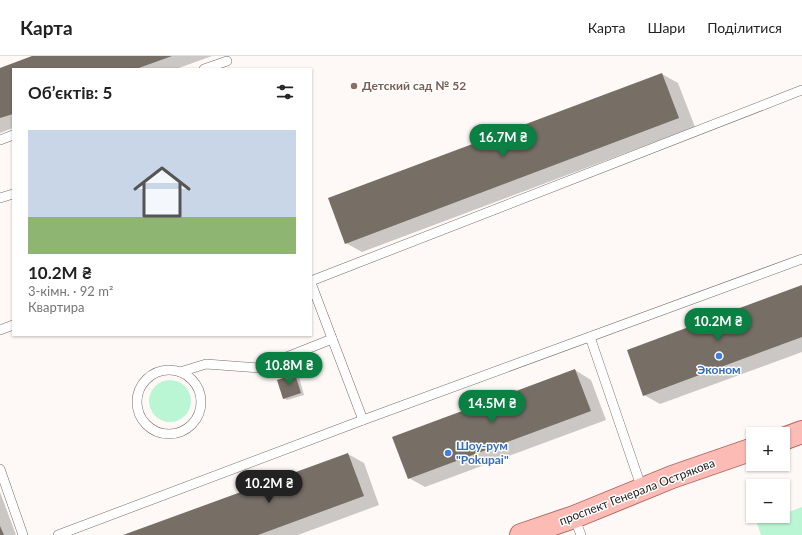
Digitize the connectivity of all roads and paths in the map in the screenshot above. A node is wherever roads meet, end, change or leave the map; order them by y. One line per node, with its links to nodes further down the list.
1 (228, 62): 2 (lane)
2 (207, 68)
3 (802, 90): 9 (lane)
4 (12, 135): 5 (lane)
5 (0, 140)
6 (12, 194): 7 (lane)
7 (0, 198)
8 (802, 259): 13 (lane)
9 (312, 282)
10 (312, 285): 14 (lane)
11 (12, 325): 12 (lane)
12 (0, 330)
13 (590, 337): 16 (lane); 21 (lane)
14 (332, 339): 15 (lane); 16 (lane)
15 (180, 372): 15 (lane)
16 (363, 420): 24 (lane)
17 (802, 432): 18 (main road)
18 (790, 436)
19 (746, 451): 21 (main road, проспект Генерала Острякова)
20 (0, 469): 23 (lane)
21 (642, 489): 22 (main road, проспект Генерала Острякова)
22 (577, 526): 25 (main road, проспект Генерала Острякова)
23 (23, 535)
24 (58, 535)
25 (521, 535)

